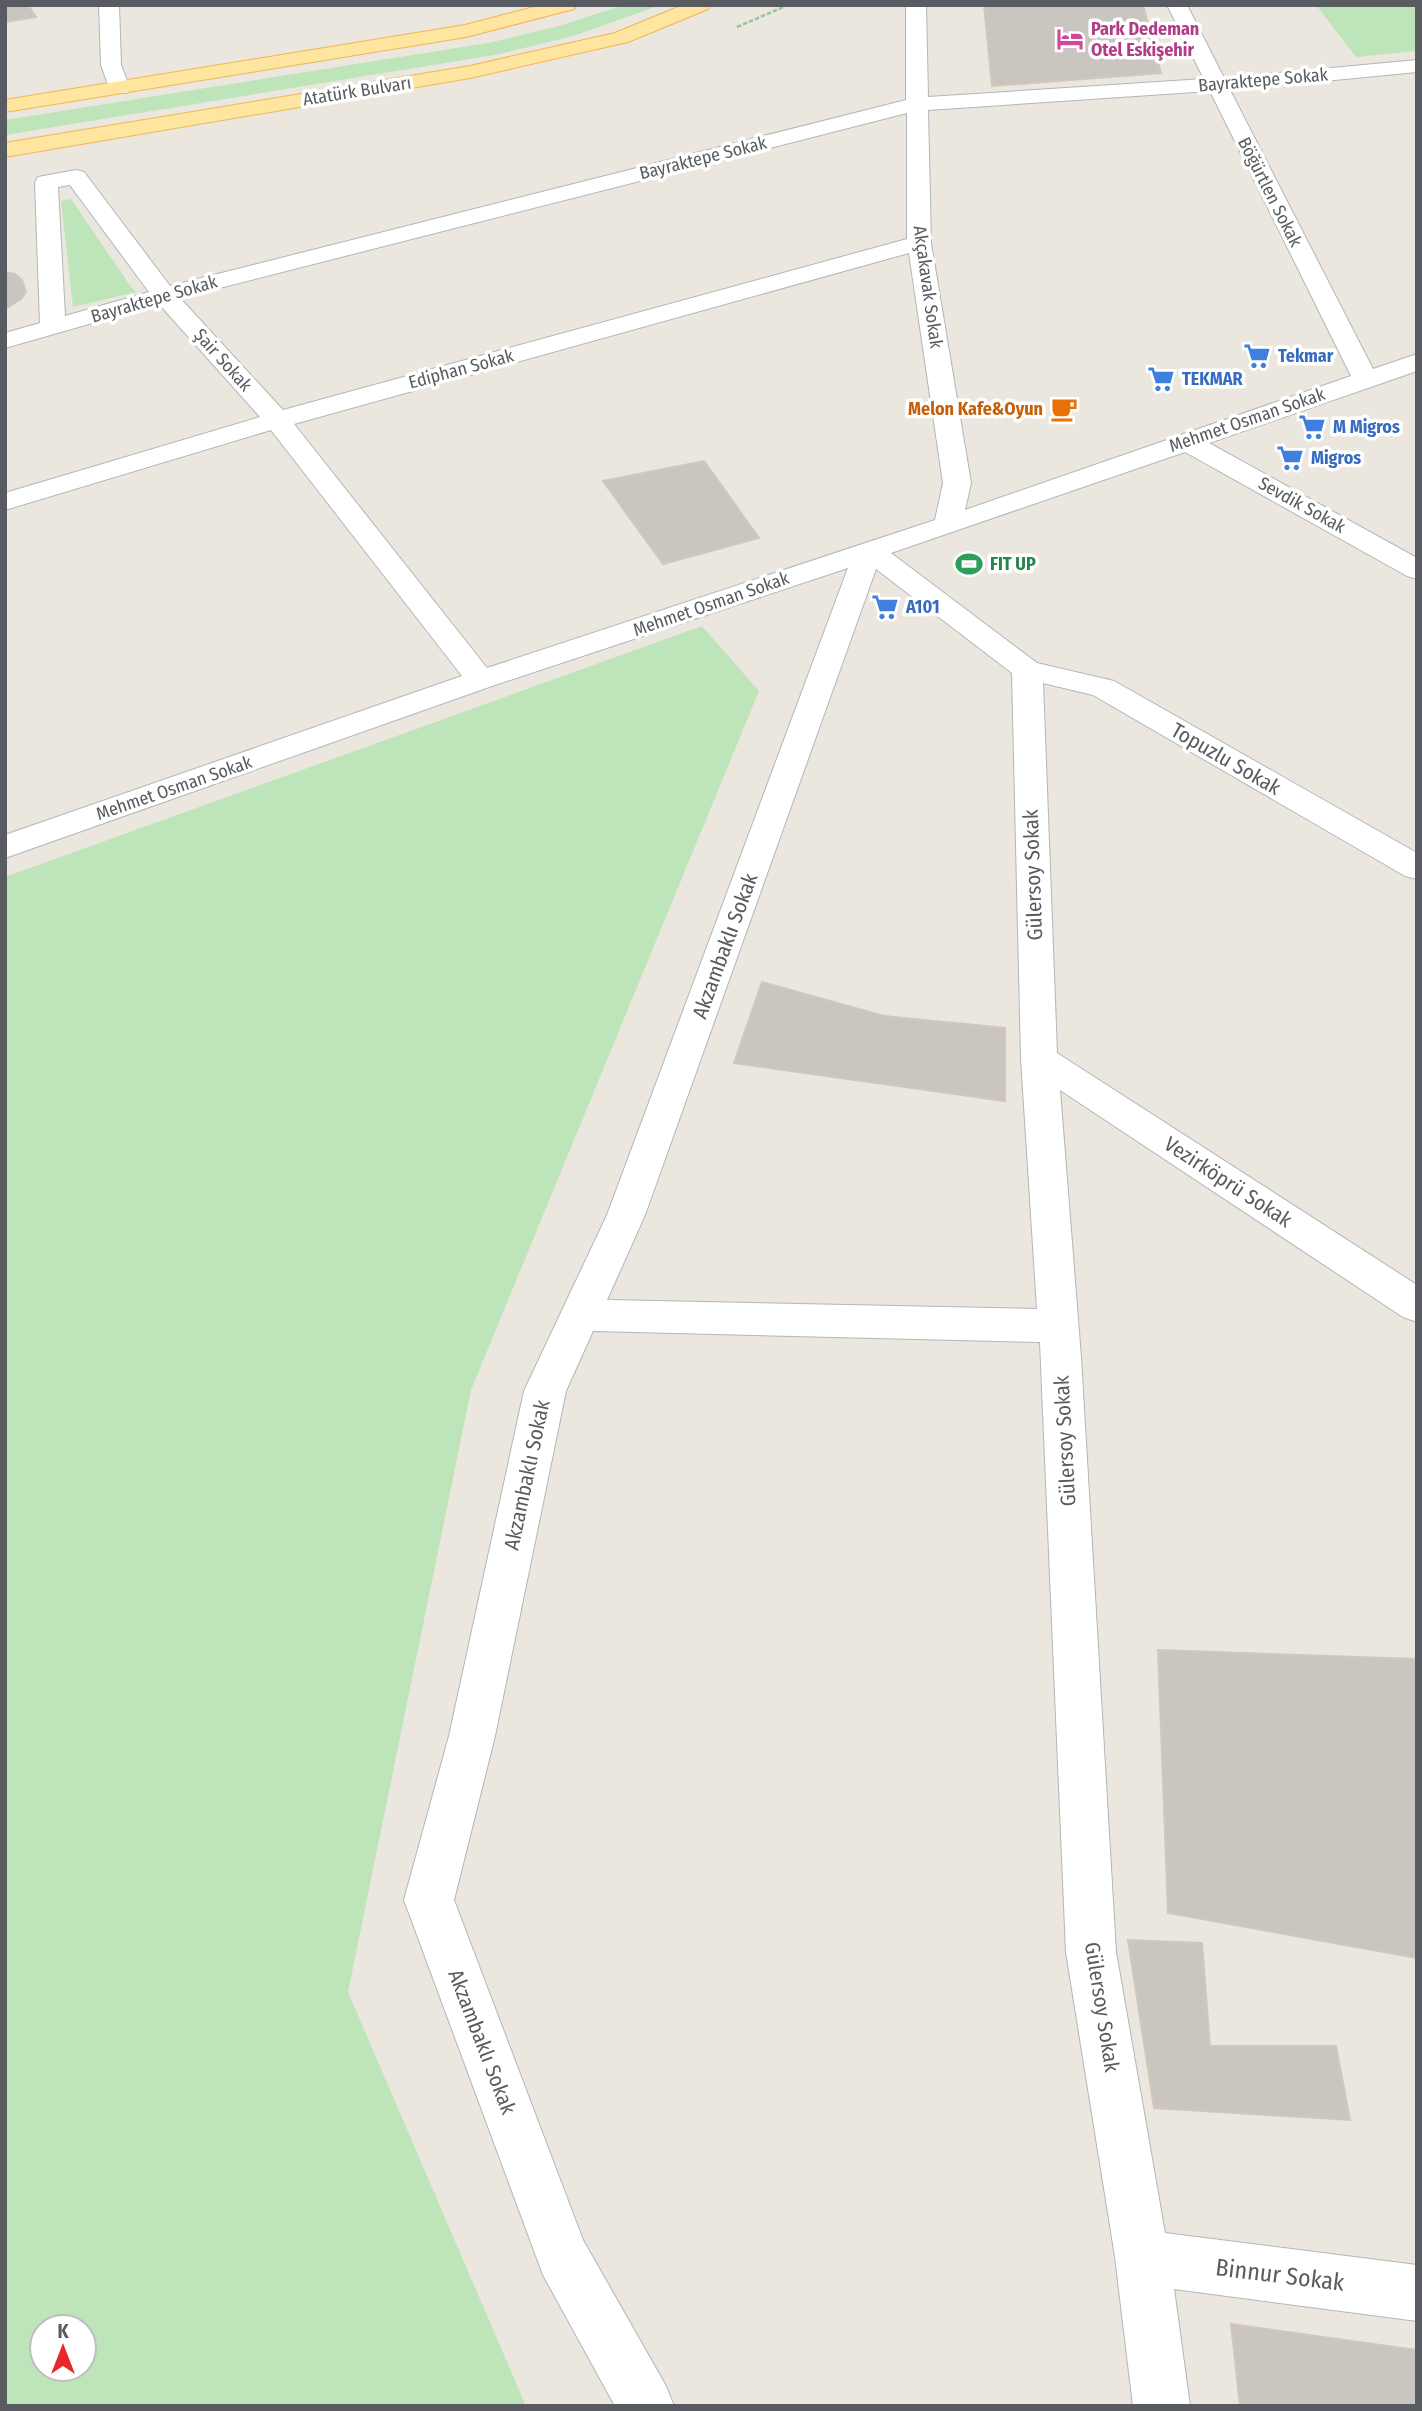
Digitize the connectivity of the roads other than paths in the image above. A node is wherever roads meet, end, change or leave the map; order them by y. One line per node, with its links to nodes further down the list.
1 (109, 5): 8 (street)
2 (567, 5): 8 (main road, Atatürk Bulvarı)
3 (701, 5): 11 (main road, Atatürk Bulvarı)
4 (916, 5): 9 (street, Akçakavak Sokak)
5 (1177, 5): 7 (street, Böğürtlen Sokak)
6 (1417, 66): 7 (street, Bayraktepe Sokak)
7 (1216, 85): 9 (street, Bayraktepe Sokak); 17 (street, Böğürtlen Sokak)
8 (119, 88): 10 (main road, Atatürk Bulvarı)
9 (916, 104): 12 (street, Akçakavak Sokak); 13 (street, Bayraktepe Sokak)
10 (5, 106)
11 (5, 150)
12 (919, 243): 18 (street, Ediphan Sokak); 21 (street, Akçakavak Sokak)
13 (164, 295): 14 (street, Bayraktepe Sokak); 14 (street, Şair Sokak); 18 (street, Şair Sokak)
14 (53, 328): 15 (street, Bayraktepe Sokak)
15 (5, 341)
16 (1410, 370): 17 (street, Mehmet Osman Sokak)
17 (1365, 379): 19 (street, Mehmet Osman Sokak)
18 (277, 420): 20 (street, Ediphan Sokak); 25 (street, Şair Sokak)
19 (1186, 441): 21 (street, Mehmet Osman Sokak); 23 (street, Sevdik Sokak)
20 (5, 502)
21 (948, 525): 22 (street, Mehmet Osman Sokak)
22 (869, 550): 24 (street); 25 (street, Mehmet Osman Sokak); 30 (street, Akzambaklı Sokak)
23 (1417, 570)
24 (1027, 670): 27 (street, Topuzlu Sokak); 28 (street, Gülersoy Sokak)
25 (481, 680): 26 (street, Mehmet Osman Sokak)
26 (9, 839)
27 (1417, 868)
28 (1039, 1059): 29 (street, Vezirköprü Sokak); 31 (street, Gülersoy Sokak)
29 (1417, 1306)
30 (581, 1315): 31 (street); 34 (street, Akzambaklı Sokak)
31 (1059, 1326): 32 (street, Gülersoy Sokak)
32 (1142, 2258): 33 (street, Binnur Sokak); 35 (street, Gülersoy Sokak)
33 (1417, 2293)
34 (646, 2406)
35 (1163, 2406)

